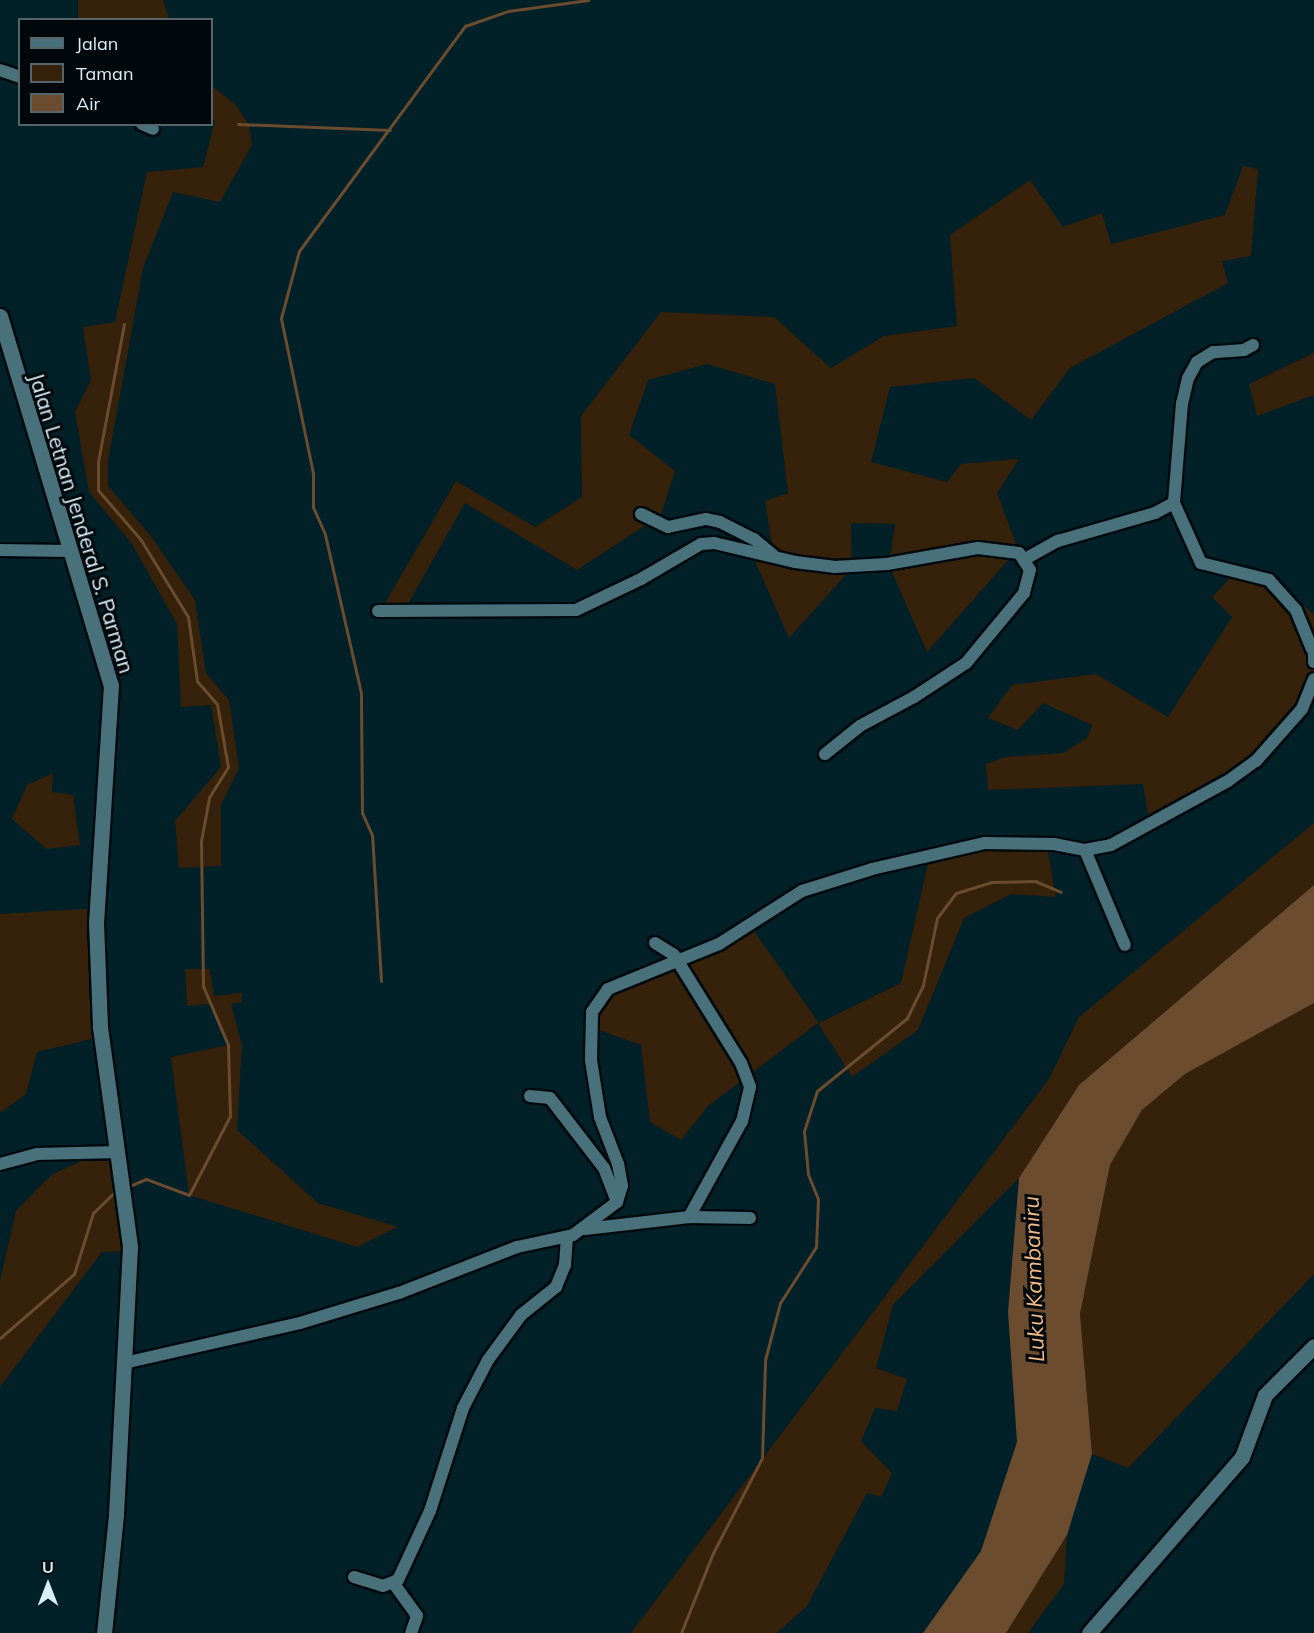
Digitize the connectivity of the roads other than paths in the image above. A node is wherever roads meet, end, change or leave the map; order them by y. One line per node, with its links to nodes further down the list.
1 (0, 70): 2 (street)
2 (18, 76)
3 (0, 316): 8 (street, Jalan Letnan Jenderal S. Parman)
4 (1253, 345): 5 (street)
5 (1174, 503): 10 (street); 12 (street)
6 (641, 514): 9 (street)
7 (0, 550): 8 (street)
8 (69, 551): 21 (street, Jalan Letnan Jenderal S. Parman)
9 (776, 557): 10 (street); 11 (street)
10 (1025, 559): 15 (street)
11 (378, 611)
12 (1313, 648): 13 (street)
13 (1314, 662)
14 (1314, 679): 16 (street)
15 (825, 754)
16 (1085, 850): 18 (street); 19 (street)
17 (655, 943): 19 (street)
18 (1125, 945)
19 (678, 963): 23 (street); 24 (street)
20 (530, 1096): 23 (street)
21 (118, 1152): 22 (street); 29 (street, Jalan Letnan Jenderal S. Parman)
22 (0, 1164)
23 (616, 1202): 26 (street)
24 (689, 1216): 25 (street); 26 (street)
25 (750, 1218)
26 (582, 1229): 27 (street)
27 (567, 1237): 29 (street); 31 (street)
28 (1314, 1346): 34 (street)
29 (124, 1364): 32 (street, Jalan Letnan Jenderal S. Parman)
30 (354, 1577): 31 (street)
31 (394, 1584): 33 (street)
32 (104, 1633)
33 (411, 1633)
34 (1089, 1633)

